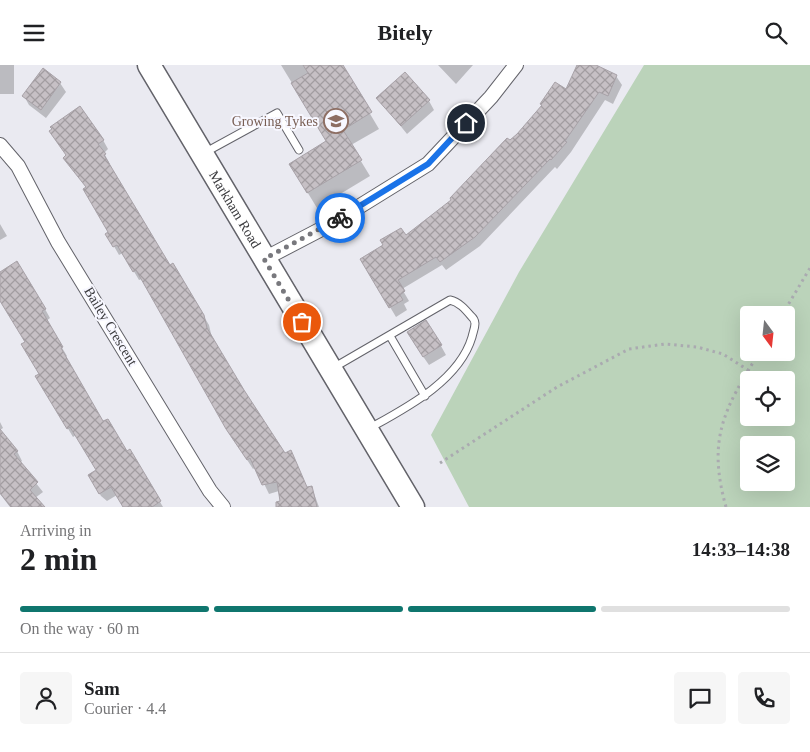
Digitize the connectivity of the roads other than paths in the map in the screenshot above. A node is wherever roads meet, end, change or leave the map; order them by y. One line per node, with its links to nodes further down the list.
1 (149, 65): 5 (main road, Markham Road)
2 (516, 65): 6 (street)
3 (0, 145): 11 (street, Bailey Crescent)
4 (299, 150): 5 (lane)
5 (202, 154): 6 (main road, Markham Road)
6 (264, 259): 8 (main road, Markham Road)
7 (390, 336): 8 (lane); 9 (lane); 9 (lane)
8 (331, 369): 10 (main road, Markham Road)
9 (425, 396): 10 (lane)
10 (367, 430): 12 (main road, Markham Road)
11 (223, 507)
12 (413, 507)

